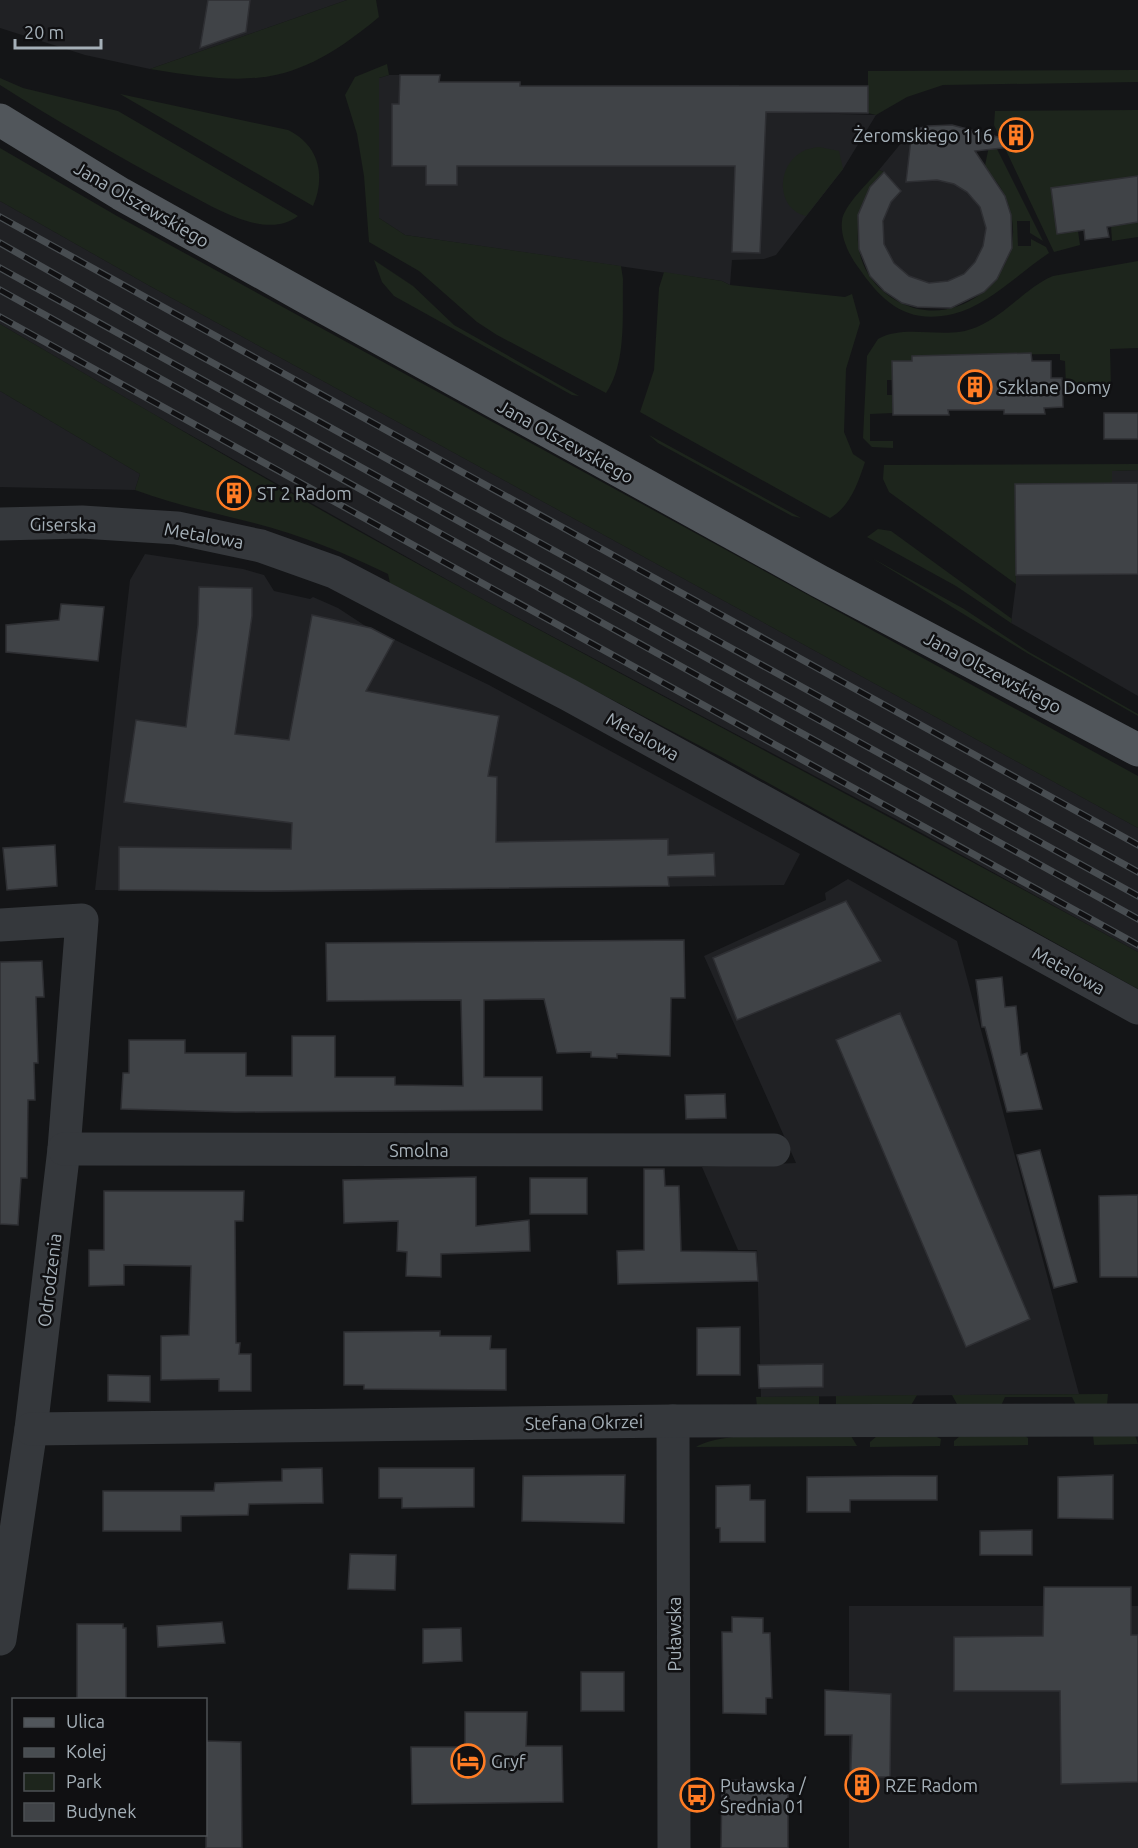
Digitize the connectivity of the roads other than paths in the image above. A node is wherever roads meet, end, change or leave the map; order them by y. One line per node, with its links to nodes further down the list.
1 (0, 120): 4 (main road, Jana Olszewskiego)
2 (0, 524): 3 (street, Giserska)
3 (126, 526): 6 (street, Metalowa)
4 (1138, 750)
5 (0, 925): 7 (street, Odrodzenia)
6 (1138, 1008)
7 (64, 1149): 8 (street, Smolna); 11 (street, Odrodzenia)
8 (774, 1150)
9 (1138, 1420): 10 (street, Stefana Okrzei)
10 (673, 1421): 11 (street, Stefana Okrzei); 13 (street, Puławska)
11 (31, 1429): 12 (street, Odrodzenia)
12 (0, 1639)
13 (674, 1848)

